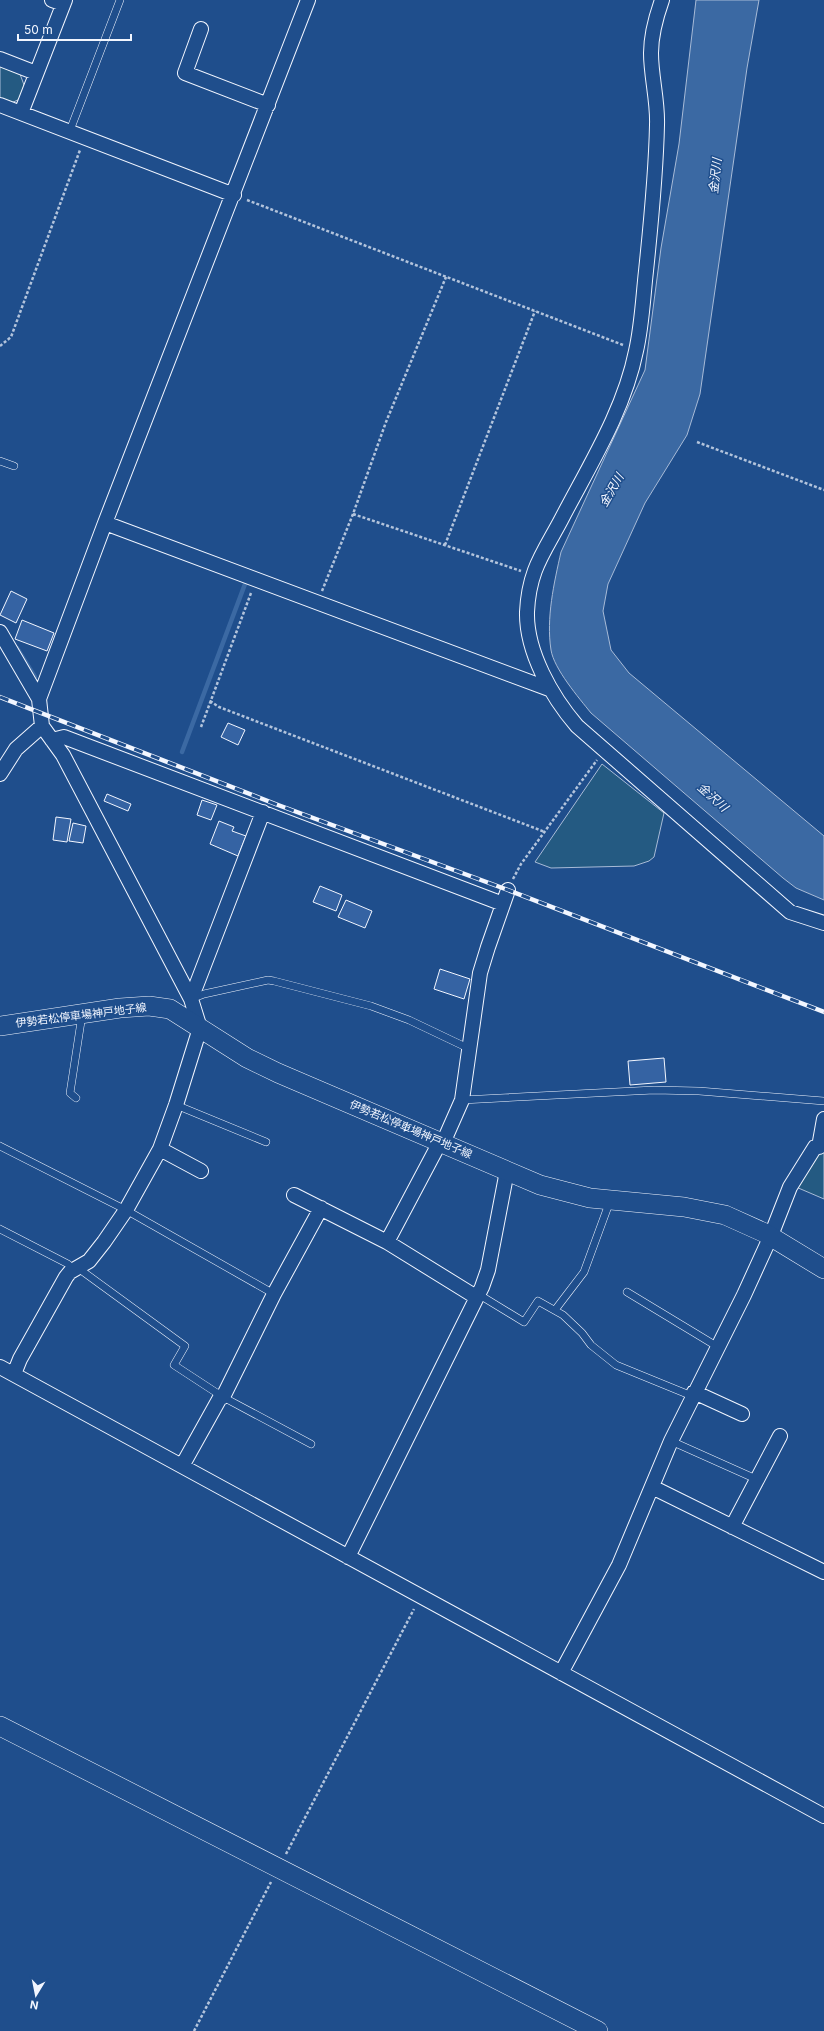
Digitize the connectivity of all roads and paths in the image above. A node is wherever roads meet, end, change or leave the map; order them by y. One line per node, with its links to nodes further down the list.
1 (120, 0): 11 (lane)
2 (308, 0): 9 (street)
3 (662, 0): 17 (street)
4 (60, 1): 7 (street)
5 (201, 29): 9 (street)
6 (0, 59): 7 (street)
7 (36, 73): 10 (street)
8 (0, 105): 10 (street)
9 (268, 105): 13 (street)
10 (21, 113): 11 (street)
11 (69, 132): 12 (street)
12 (84, 139): 13 (street); 16 (path)
13 (234, 195): 14 (path); 23 (street)
14 (446, 277): 15 (path); 22 (path)
15 (535, 311): 17 (path); 24 (path)
16 (0, 346)
17 (636, 350): 25 (street)
18 (698, 442): 21 (path)
19 (0, 460): 20 (lane)
20 (14, 466)
21 (824, 490)
22 (353, 514): 24 (path); 27 (path)
23 (105, 523): 26 (street); 30 (street)
24 (445, 545): 25 (path)
25 (533, 575): 29 (street)
26 (257, 580): 27 (street); 31 (path)
27 (318, 602): 29 (street)
28 (0, 632): 30 (street)
29 (549, 689): 35 (street)
30 (39, 699): 32 (street)
31 (210, 701): 33 (path); 38 (path)
32 (42, 726): 34 (street); 36 (street)
33 (201, 727)
34 (52, 740): 37 (street); 42 (street)
35 (604, 750): 38 (path); 41 (street)
36 (0, 774)
37 (263, 812): 40 (street); 42 (street)
38 (545, 832): 39 (path)
39 (508, 890): 40 (street)
40 (503, 904): 46 (street)
41 (824, 923)
42 (191, 999): 45 (street); 46 (lane)
43 (83, 1014): 44 (main road, 伊勢若松停車場神戸地子線); 45 (main road, 伊勢若松停車場神戸地子線); 47 (lane)
44 (0, 1026)
45 (200, 1028): 50 (street); 53 (main road, 伊勢若松停車場神戸地子線)
46 (470, 1048): 48 (street)
47 (76, 1098)
48 (462, 1100): 49 (lane); 53 (street)
49 (824, 1101)
50 (176, 1105): 52 (lane); 56 (street)
51 (824, 1119): 55 (street)
52 (266, 1142)
53 (442, 1143): 58 (main road, 伊勢若松停車場神戸地子線); 65 (street)
54 (0, 1146): 62 (lane)
55 (821, 1147): 64 (street)
56 (160, 1149): 57 (street); 62 (street)
57 (201, 1171)
58 (507, 1171): 60 (main road, 伊勢若松停車場神戸地子線); 70 (street)
59 (294, 1195): 61 (street)
60 (610, 1201): 64 (main road, 伊勢若松停車場神戸地子線); 71 (lane)
61 (320, 1208): 65 (street); 69 (street)
62 (126, 1210): 66 (street); 69 (lane)
63 (0, 1229): 66 (lane)
64 (770, 1238): 67 (main road, 伊勢若松停車場神戸地子線); 72 (street)
65 (387, 1242): 70 (street)
66 (75, 1269): 74 (street); 76 (lane)
67 (824, 1269)
68 (627, 1292): 72 (lane)
69 (274, 1294): 76 (street)
70 (477, 1295): 71 (lane); 85 (street)
71 (555, 1310): 75 (lane)
72 (718, 1348): 75 (street)
73 (0, 1367): 74 (street)
74 (14, 1374): 81 (street)
75 (693, 1394): 77 (street); 79 (street)
76 (222, 1397): 80 (lane); 81 (street)
77 (742, 1414)
78 (780, 1436): 82 (street)
79 (671, 1440): 82 (lane); 83 (street)
80 (311, 1444)
81 (182, 1466): 85 (street)
82 (756, 1479): 84 (street)
83 (652, 1487): 84 (street); 88 (street)
84 (732, 1527): 86 (street)
85 (348, 1558): 87 (street)
86 (824, 1572)
87 (421, 1596): 88 (street); 91 (path)
88 (561, 1673): 90 (street)
89 (0, 1726): 91 (main road)
90 (824, 1816)
91 (279, 1868): 92 (path); 93 (main road)
92 (194, 2031)
93 (598, 2031)

